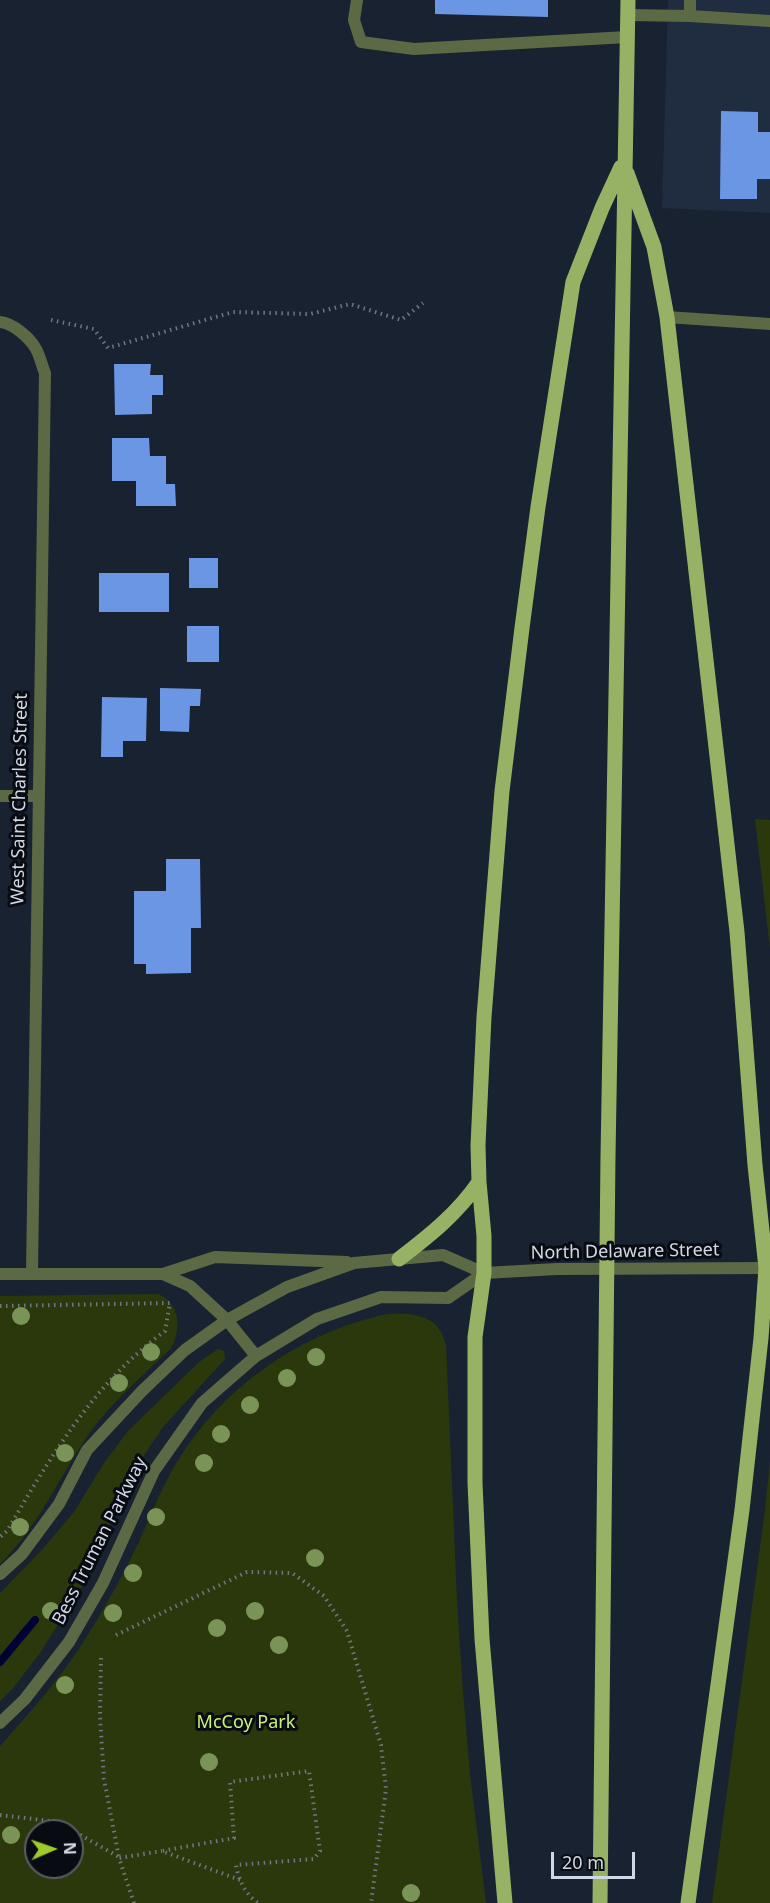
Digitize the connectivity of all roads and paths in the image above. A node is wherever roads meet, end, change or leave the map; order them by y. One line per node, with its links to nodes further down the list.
1 (357, 0): 6 (street)
2 (690, 0): 4 (street)
3 (628, 8): 4 (street); 6 (main road)
4 (690, 16): 5 (street)
5 (770, 21)
6 (627, 38): 7 (main road)
7 (624, 162): 9 (main road); 15 (main road); 39 (main road)
8 (423, 303): 10 (path)
9 (667, 317): 12 (street); 18 (main road)
10 (51, 320)
11 (0, 322): 14 (street, West Saint Charles Street)
12 (770, 324)
13 (0, 796): 14 (street)
14 (38, 796): 19 (street, West Saint Charles Street)
15 (479, 1182): 16 (main road); 20 (main road)
16 (399, 1259): 17 (street); 20 (street)
17 (354, 1263): 22 (street); 24 (street)
18 (768, 1268): 20 (street, North Delaware Street); 40 (main road)
19 (32, 1273): 21 (street); 22 (street)
20 (484, 1273): 25 (street, Bess Truman Parkway); 38 (main road)
21 (0, 1274)
22 (163, 1274): 24 (street)
23 (0, 1306): 26 (path)
24 (227, 1320): 25 (street); 27 (street)
25 (256, 1356): 30 (street, Bess Truman Parkway)
26 (0, 1537)
27 (0, 1574)
28 (116, 1635): 37 (path)
29 (101, 1658): 33 (path)
30 (0, 1723)
31 (0, 1815): 33 (path)
32 (162, 1851): 33 (path); 34 (path); 34 (path)
33 (119, 1858): 35 (path)
34 (240, 1880): 36 (path)
35 (135, 1903)
36 (258, 1903)
37 (371, 1903)
38 (506, 1903)
39 (600, 1903)
40 (688, 1903)

